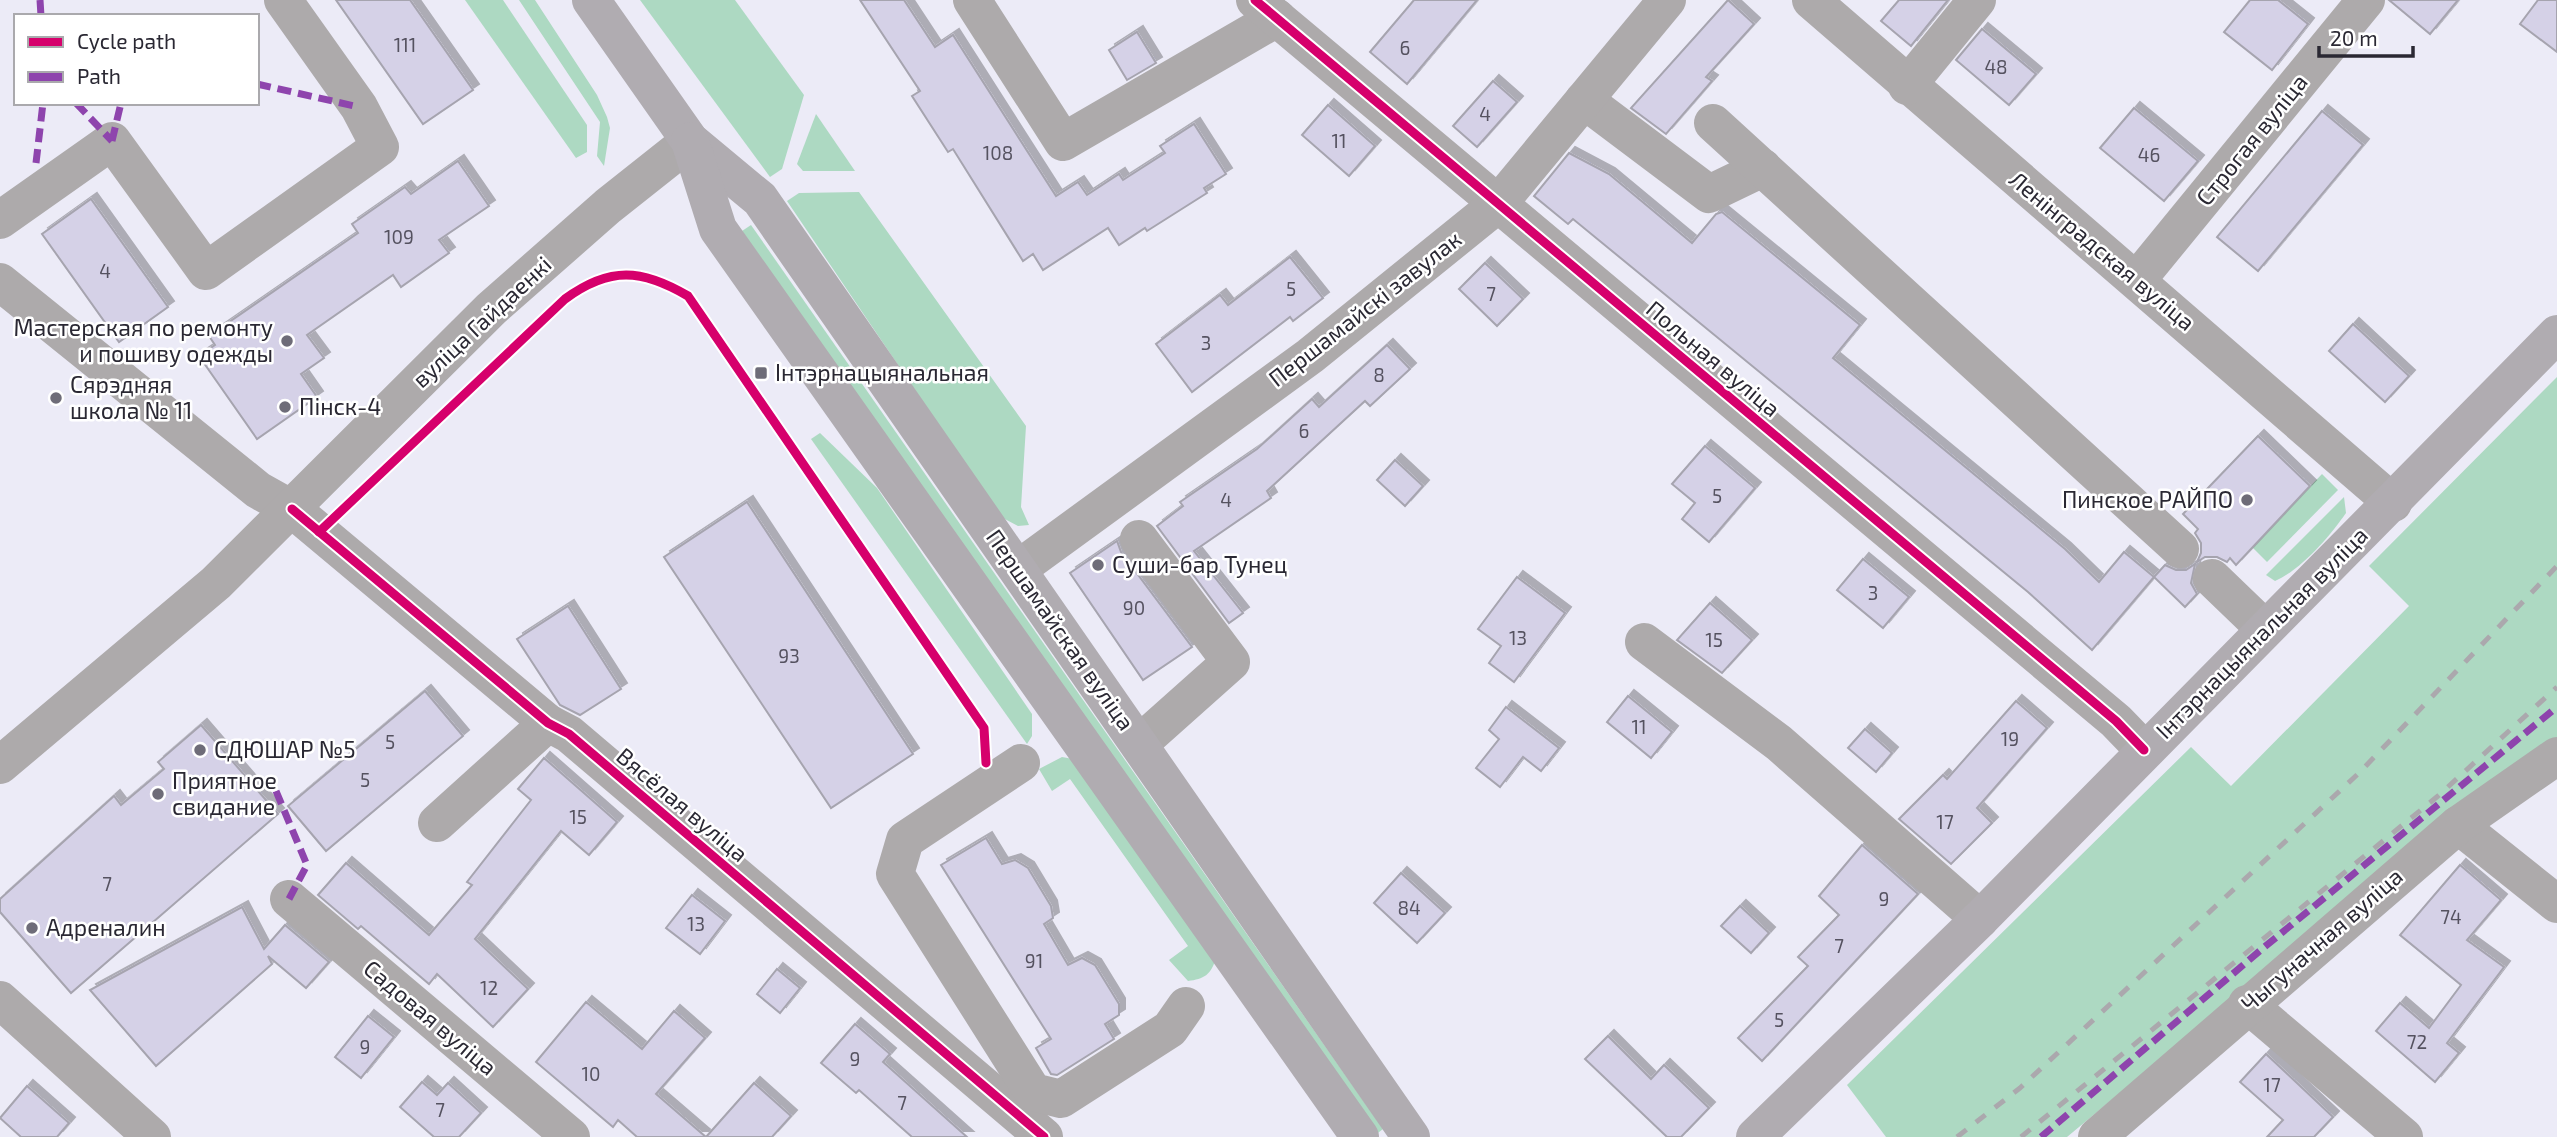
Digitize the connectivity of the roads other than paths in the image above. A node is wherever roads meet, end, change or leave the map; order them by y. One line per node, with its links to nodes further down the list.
1 (283, 0): 15 (street)
2 (591, 0): 12 (main road, Першамайская вуліца)
3 (972, 0): 8 (street)
4 (1667, 0): 10 (street, Першамайскі завулак)
5 (1811, 0): 9 (street, Ленінградская вуліца)
6 (1977, 0): 9 (street)
7 (2366, 0): 16 (street, Строгая вуліца)
8 (1266, 9): 14 (street, Польная вуліца)
9 (1907, 86): 16 (street, Ленінградская вуліца)
10 (1584, 100): 13 (street); 14 (street, Першамайскі завулак)
11 (1713, 123): 13 (street)
12 (691, 141): 20 (street, вуліца Гайдаенкі); 23 (main road, Першамайская вуліца); 44 (main road, Першамайская вуліца)
13 (1763, 168): 22 (street)
14 (1498, 204): 23 (street, Першамайскі завулак); 29 (street, Польная вуліца)
15 (0, 220)
16 (2137, 280): 19 (street, Ленінградская вуліца)
17 (0, 282): 20 (street, Вясёлая вуліца)
18 (2557, 334): 19 (main road, Інтэрнацыянальная вуліца)
19 (2393, 503): 25 (main road, Інтэрнацыянальная вуліца)
20 (292, 509): 27 (street, Вясёлая вуліца); 32 (street, вуліца Гайдаенкі)
21 (1139, 539): 28 (street)
22 (2180, 550)
23 (1018, 569): 28 (main road, Першамайская вуліца)
24 (2212, 578): 25 (street)
25 (2265, 629): 29 (main road, Інтэрнацыянальная вуліца)
26 (1644, 642): 37 (street)
27 (548, 723): 33 (street); 43 (street, Вясёлая вуліца)
28 (1139, 744): 45 (main road, Першамайская вуліца)
29 (2144, 750): 37 (main road, Інтэрнацыянальная вуліца)
30 (2557, 756): 34 (street, Чыгуначная вуліца)
31 (1021, 763): 40 (street)
32 (0, 765)
33 (437, 823)
34 (2458, 825): 36 (street); 39 (street, Чыгуначная вуліца)
35 (289, 900): 42 (street, Садовая вуліца)
36 (2557, 904)
37 (1980, 919): 46 (main road, Інтэрнацыянальная вуліца)
38 (0, 1000): 41 (street)
39 (2247, 1004): 47 (street, Чыгуначная вуліца); 48 (street)
40 (1186, 1006)
41 (152, 1137)
42 (572, 1137)
43 (1044, 1137)
44 (1360, 1137)
45 (1411, 1137)
46 (1755, 1137)
47 (2097, 1137)
48 (2404, 1137)

